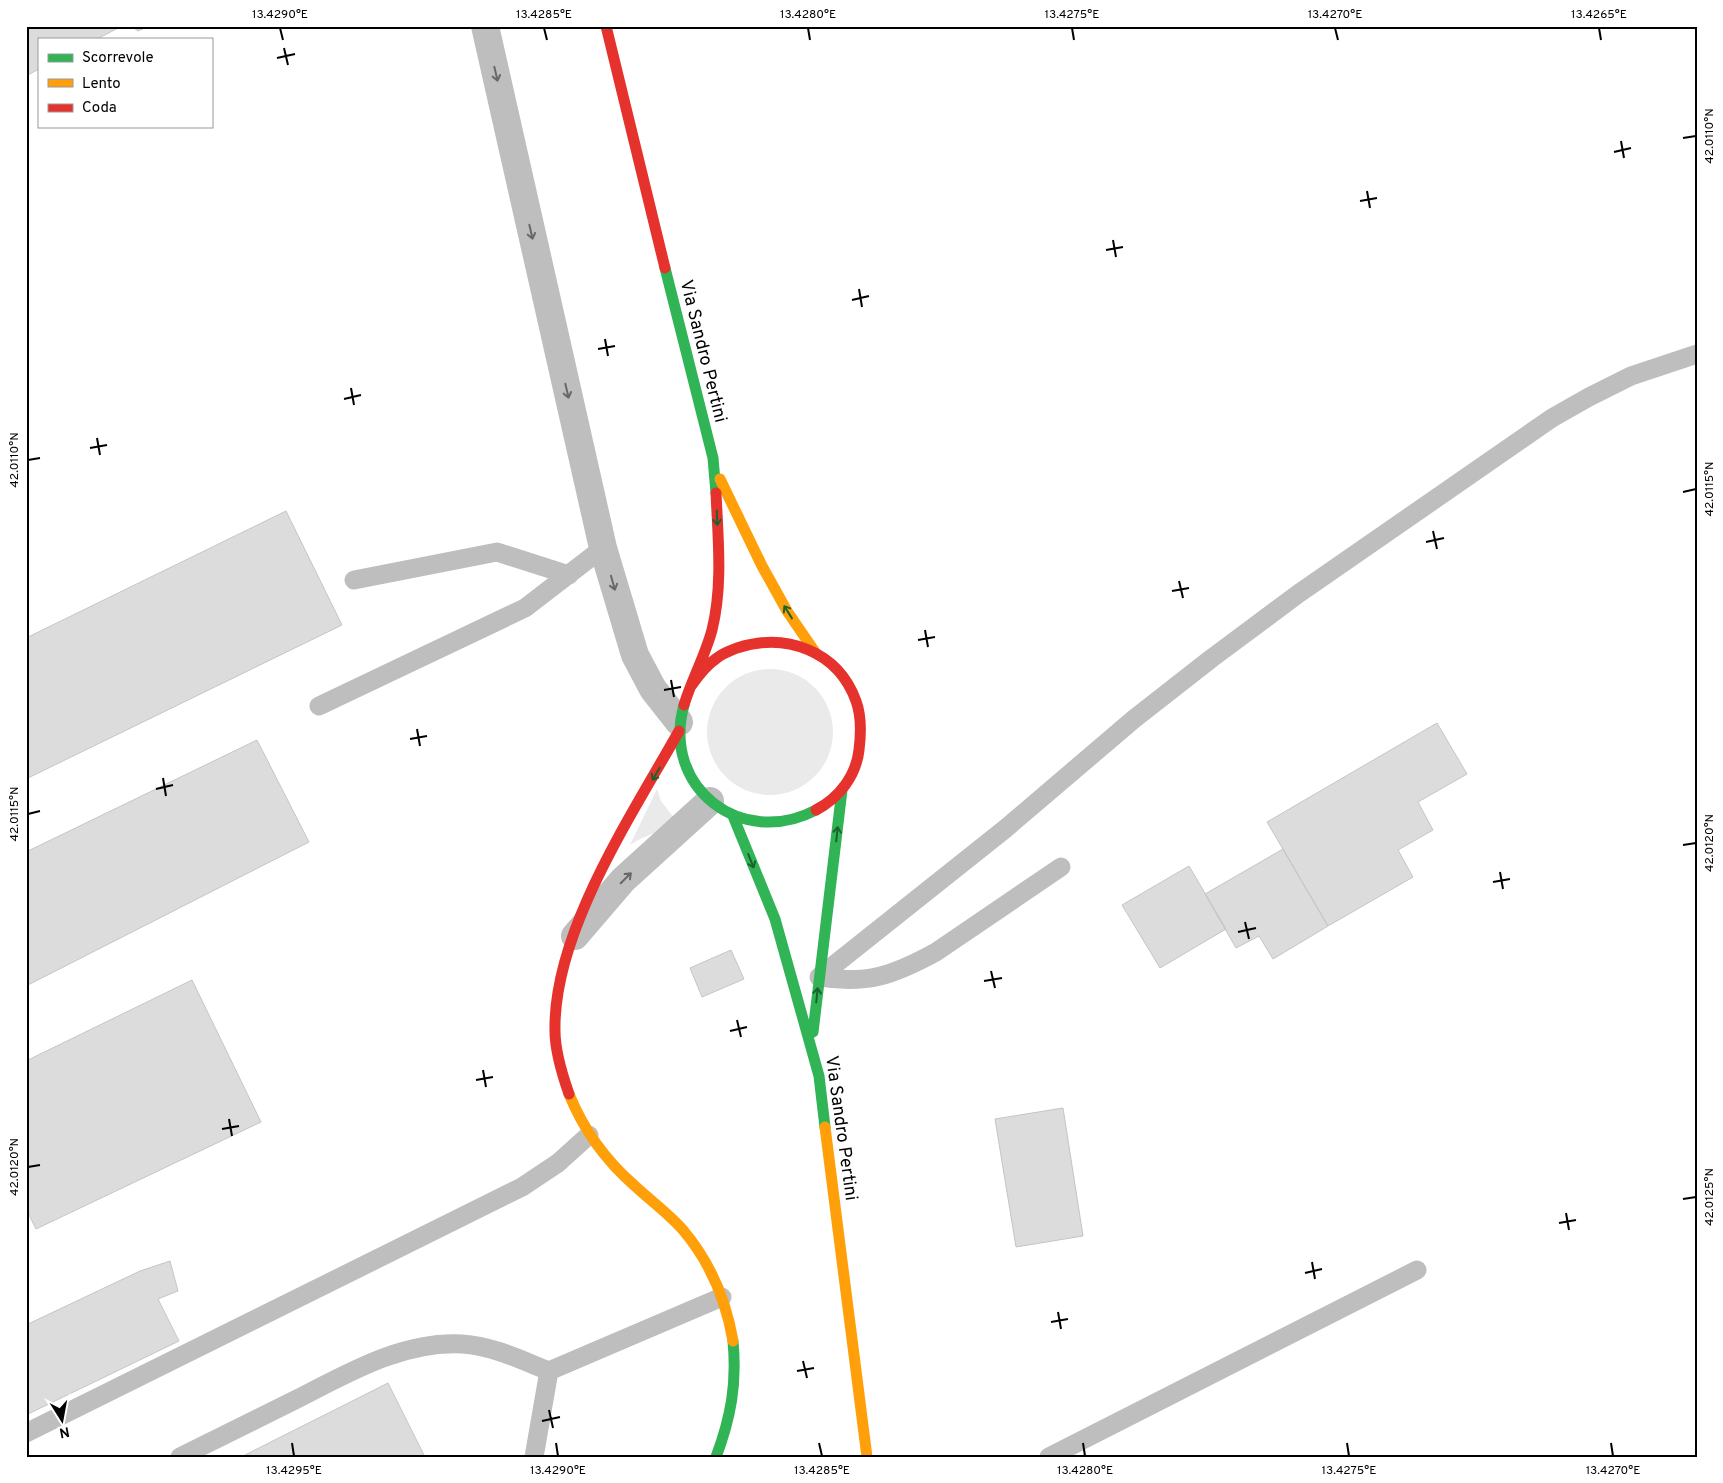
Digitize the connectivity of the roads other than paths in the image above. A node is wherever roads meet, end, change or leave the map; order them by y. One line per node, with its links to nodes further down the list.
1 (485, 26): 5 (street, one-way to 5)
2 (607, 30): 4 (main road, Via Sandro Pertini)
3 (1697, 354): 17 (lane)
4 (715, 469): 8 (main road, one-way to 4); 9 (main road, Via Sandro Pertini, one-way to 9)
5 (603, 548): 6 (lane); 11 (street, one-way to 11)
6 (569, 575): 7 (lane); 10 (lane)
7 (354, 580)
8 (815, 652): 9 (main road, Via Sandro Pertini); 12 (main road, Via Sandro Pertini)
9 (691, 686): 11 (main road, Via Sandro Pertini)
10 (318, 706)
11 (679, 726): 13 (main road, Via Sandro Pertini); 16 (main road, one-way to 16)
12 (842, 790): 14 (main road, Via Sandro Pertini); 17 (main road, one-way to 12)
13 (710, 801): 14 (main road, Via Sandro Pertini); 16 (street, one-way to 13)
14 (733, 816): 18 (main road, Via Sandro Pertini, one-way to 18)
15 (1061, 867): 17 (lane)
16 (570, 941): 19 (main road)
17 (819, 977): 18 (main road, one-way to 17)
18 (811, 1044): 27 (main road, Via Sandro Pertini)
19 (588, 1134): 21 (main road); 23 (lane)
20 (1417, 1270): 28 (lane)
21 (722, 1297): 22 (lane); 26 (main road)
22 (549, 1371): 24 (lane); 25 (lane)
23 (26, 1433)
24 (180, 1457)
25 (534, 1457)
26 (716, 1457)
27 (867, 1457)
28 (1049, 1457)

